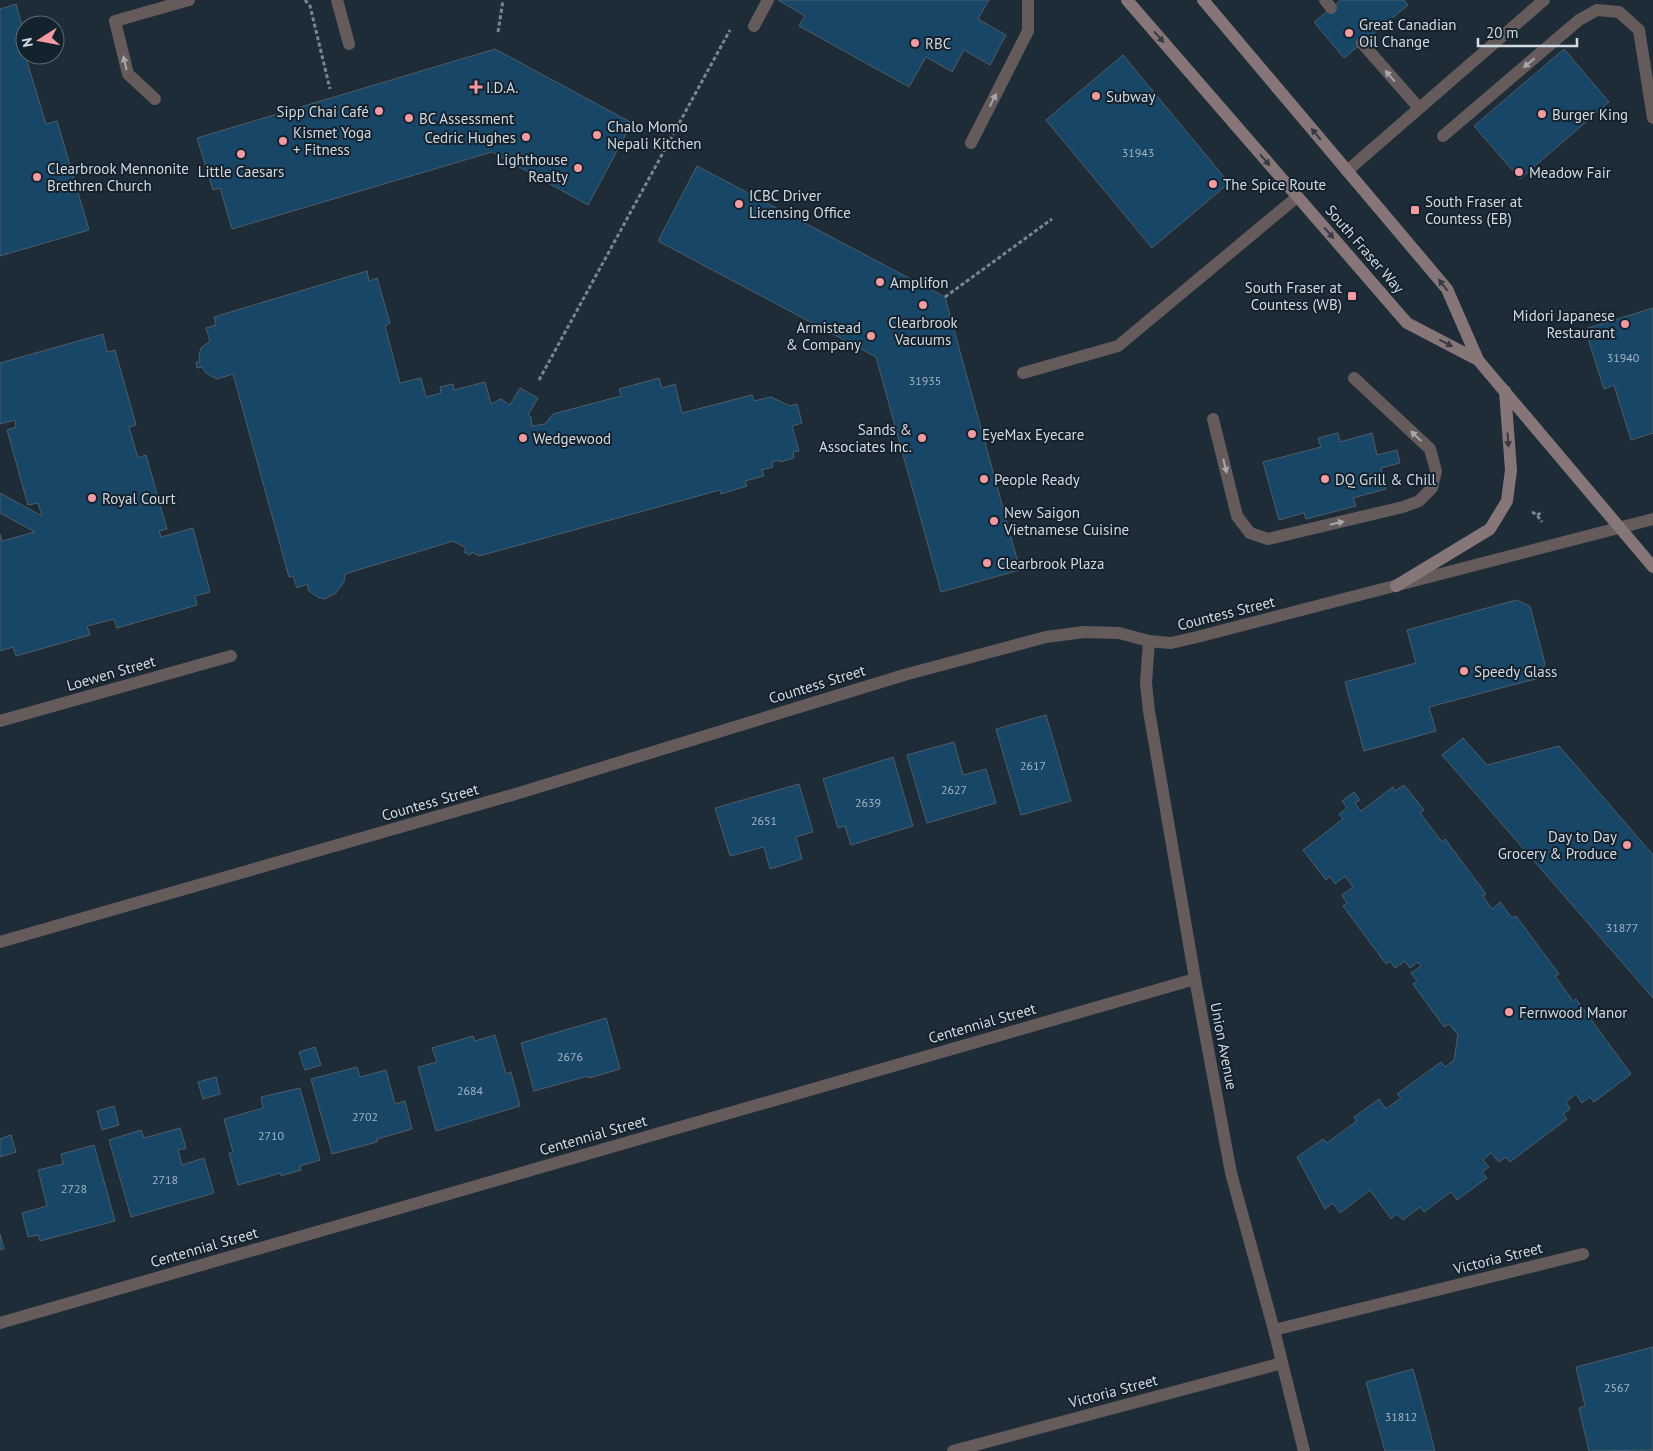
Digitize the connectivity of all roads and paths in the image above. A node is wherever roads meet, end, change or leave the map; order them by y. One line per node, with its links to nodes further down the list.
1 (189, 0): 16 (street, one-way to 1)
2 (305, 0): 15 (path)
3 (337, 0): 14 (street)
4 (503, 0): 12 (path)
5 (768, 0): 11 (street)
6 (1028, 0): 20 (street, one-way to 6)
7 (1127, 0): 22 (main road, South Fraser Way, one-way to 22)
8 (1203, 0): 21 (main road, South Fraser Way, one-way to 8)
9 (1544, 0): 17 (street)
10 (733, 25): 28 (path)
11 (754, 26)
12 (498, 32)
13 (1362, 43): 17 (street, one-way to 13)
14 (350, 44)
15 (330, 89)
16 (155, 99)
17 (1419, 108): 21 (street)
18 (1653, 118): 19 (street, one-way to 19)
19 (1443, 136)
20 (971, 143)
21 (1347, 171): 25 (main road, South Fraser Way, one-way to 21)
22 (1297, 197): 25 (main road, South Fraser Way, one-way to 25); 26 (street)
23 (1052, 219): 24 (path)
24 (945, 297)
25 (1478, 360): 29 (main road, South Fraser Way)
26 (1023, 372)
27 (1354, 378): 30 (street, one-way to 27)
28 (539, 380)
29 (1505, 391): 36 (main road, South Fraser Way); 38 (main road, one-way to 38)
30 (1213, 419)
31 (1532, 512): 33 (path)
32 (1543, 512): 33 (path)
33 (1537, 515): 35 (path)
34 (1653, 519): 36 (street, Countess Street)
35 (1542, 522)
36 (1620, 527): 37 (main road, South Fraser Way); 38 (street, Countess Street)
37 (1653, 567)
38 (1396, 586): 39 (street, Countess Street)
39 (1149, 641): 42 (street, Countess Street); 43 (street, Union Avenue)
40 (231, 656): 41 (street, Loewen Street)
41 (0, 721)
42 (0, 942)
43 (1195, 979): 45 (street, Centennial Street); 46 (street, Union Avenue)
44 (1583, 1254): 46 (street, Victoria Street)
45 (0, 1323)
46 (1274, 1330): 47 (street, Union Avenue)
47 (1282, 1363): 48 (street, Victoria Street); 49 (street, Union Avenue)
48 (953, 1451)
49 (1304, 1451)

